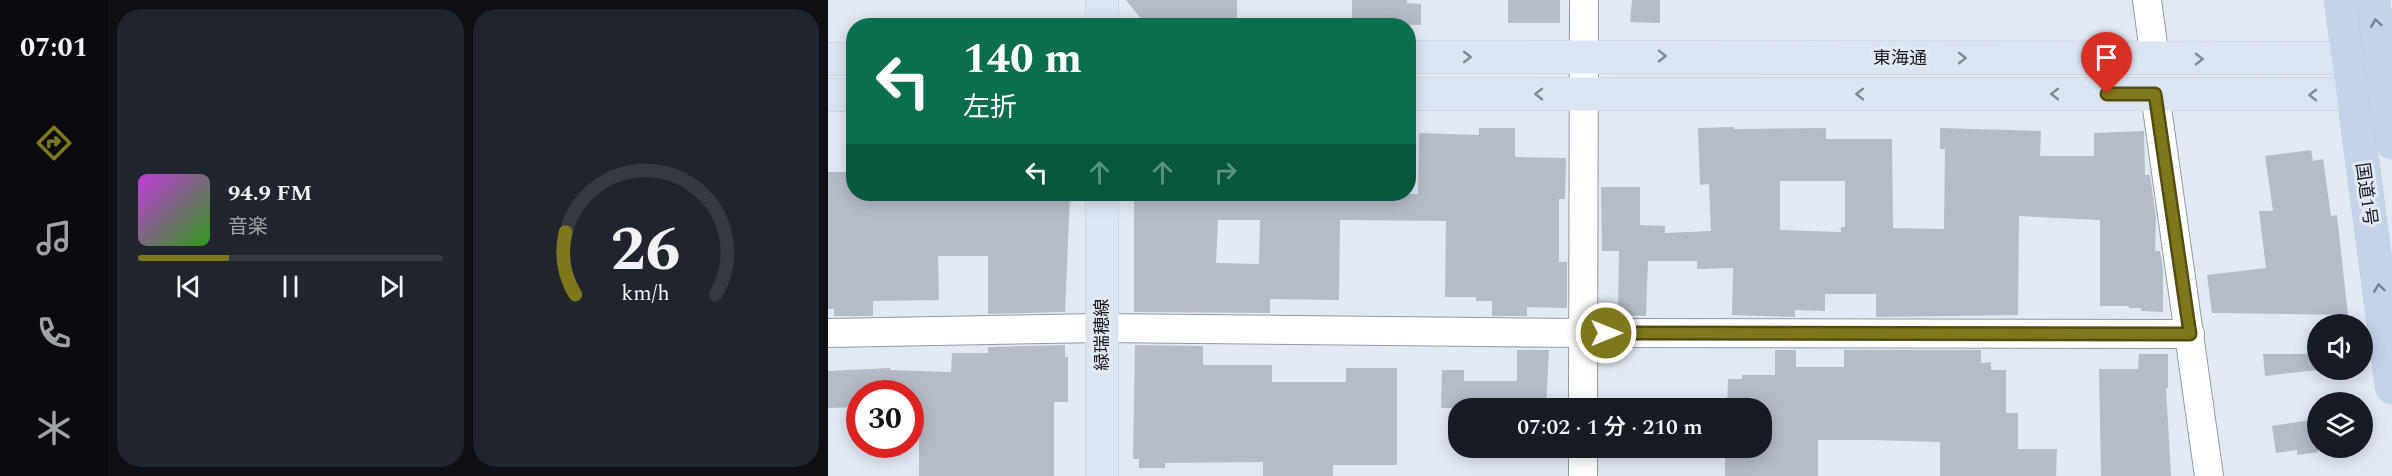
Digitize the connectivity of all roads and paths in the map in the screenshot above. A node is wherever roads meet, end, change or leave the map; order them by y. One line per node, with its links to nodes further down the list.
1 (1102, 0): 7 (main road)
2 (1584, 0): 9 (street)
3 (2147, 0): 14 (street)
4 (2341, 0): 8 (highway, 国道1号)
5 (2355, 0): 8 (highway)
6 (2373, 0): 22 (highway, one-way to 6, bridge)
7 (1102, 18)
8 (2347, 47): 11 (main road, 東海通); 14 (main road, 東海通, one-way to 8); 21 (highway, 国道1号)
9 (1584, 56): 10 (main road, 東海通, one-way to 9); 14 (main road, 東海通, one-way to 14); 15 (street)
10 (1416, 57)
11 (2392, 57)
12 (828, 59): 13 (main road)
13 (846, 59)
14 (2155, 59)
15 (1584, 93): 16 (main road, 東海通, one-way to 16); 17 (main road, 東海通, one-way to 15); 26 (street)
16 (1416, 94)
17 (2155, 94): 21 (main road, 東海通, one-way to 17); 27 (street)
18 (2392, 94): 21 (main road, 東海通)
19 (828, 95): 20 (main road)
20 (846, 95)
21 (2353, 95): 28 (highway, 国道1号, one-way to 21)
22 (2392, 143)
23 (1102, 201): 24 (main road, 緑瑞穂線)
24 (1101, 328): 25 (street); 26 (street); 31 (main road, 緑瑞穂線)
25 (828, 333)
26 (1583, 333): 27 (street); 29 (street)
27 (2190, 334): 33 (street)
28 (2392, 387)
29 (1583, 398)
30 (1582, 458): 32 (street)
31 (1102, 476)
32 (1582, 476)
33 (2209, 476)

